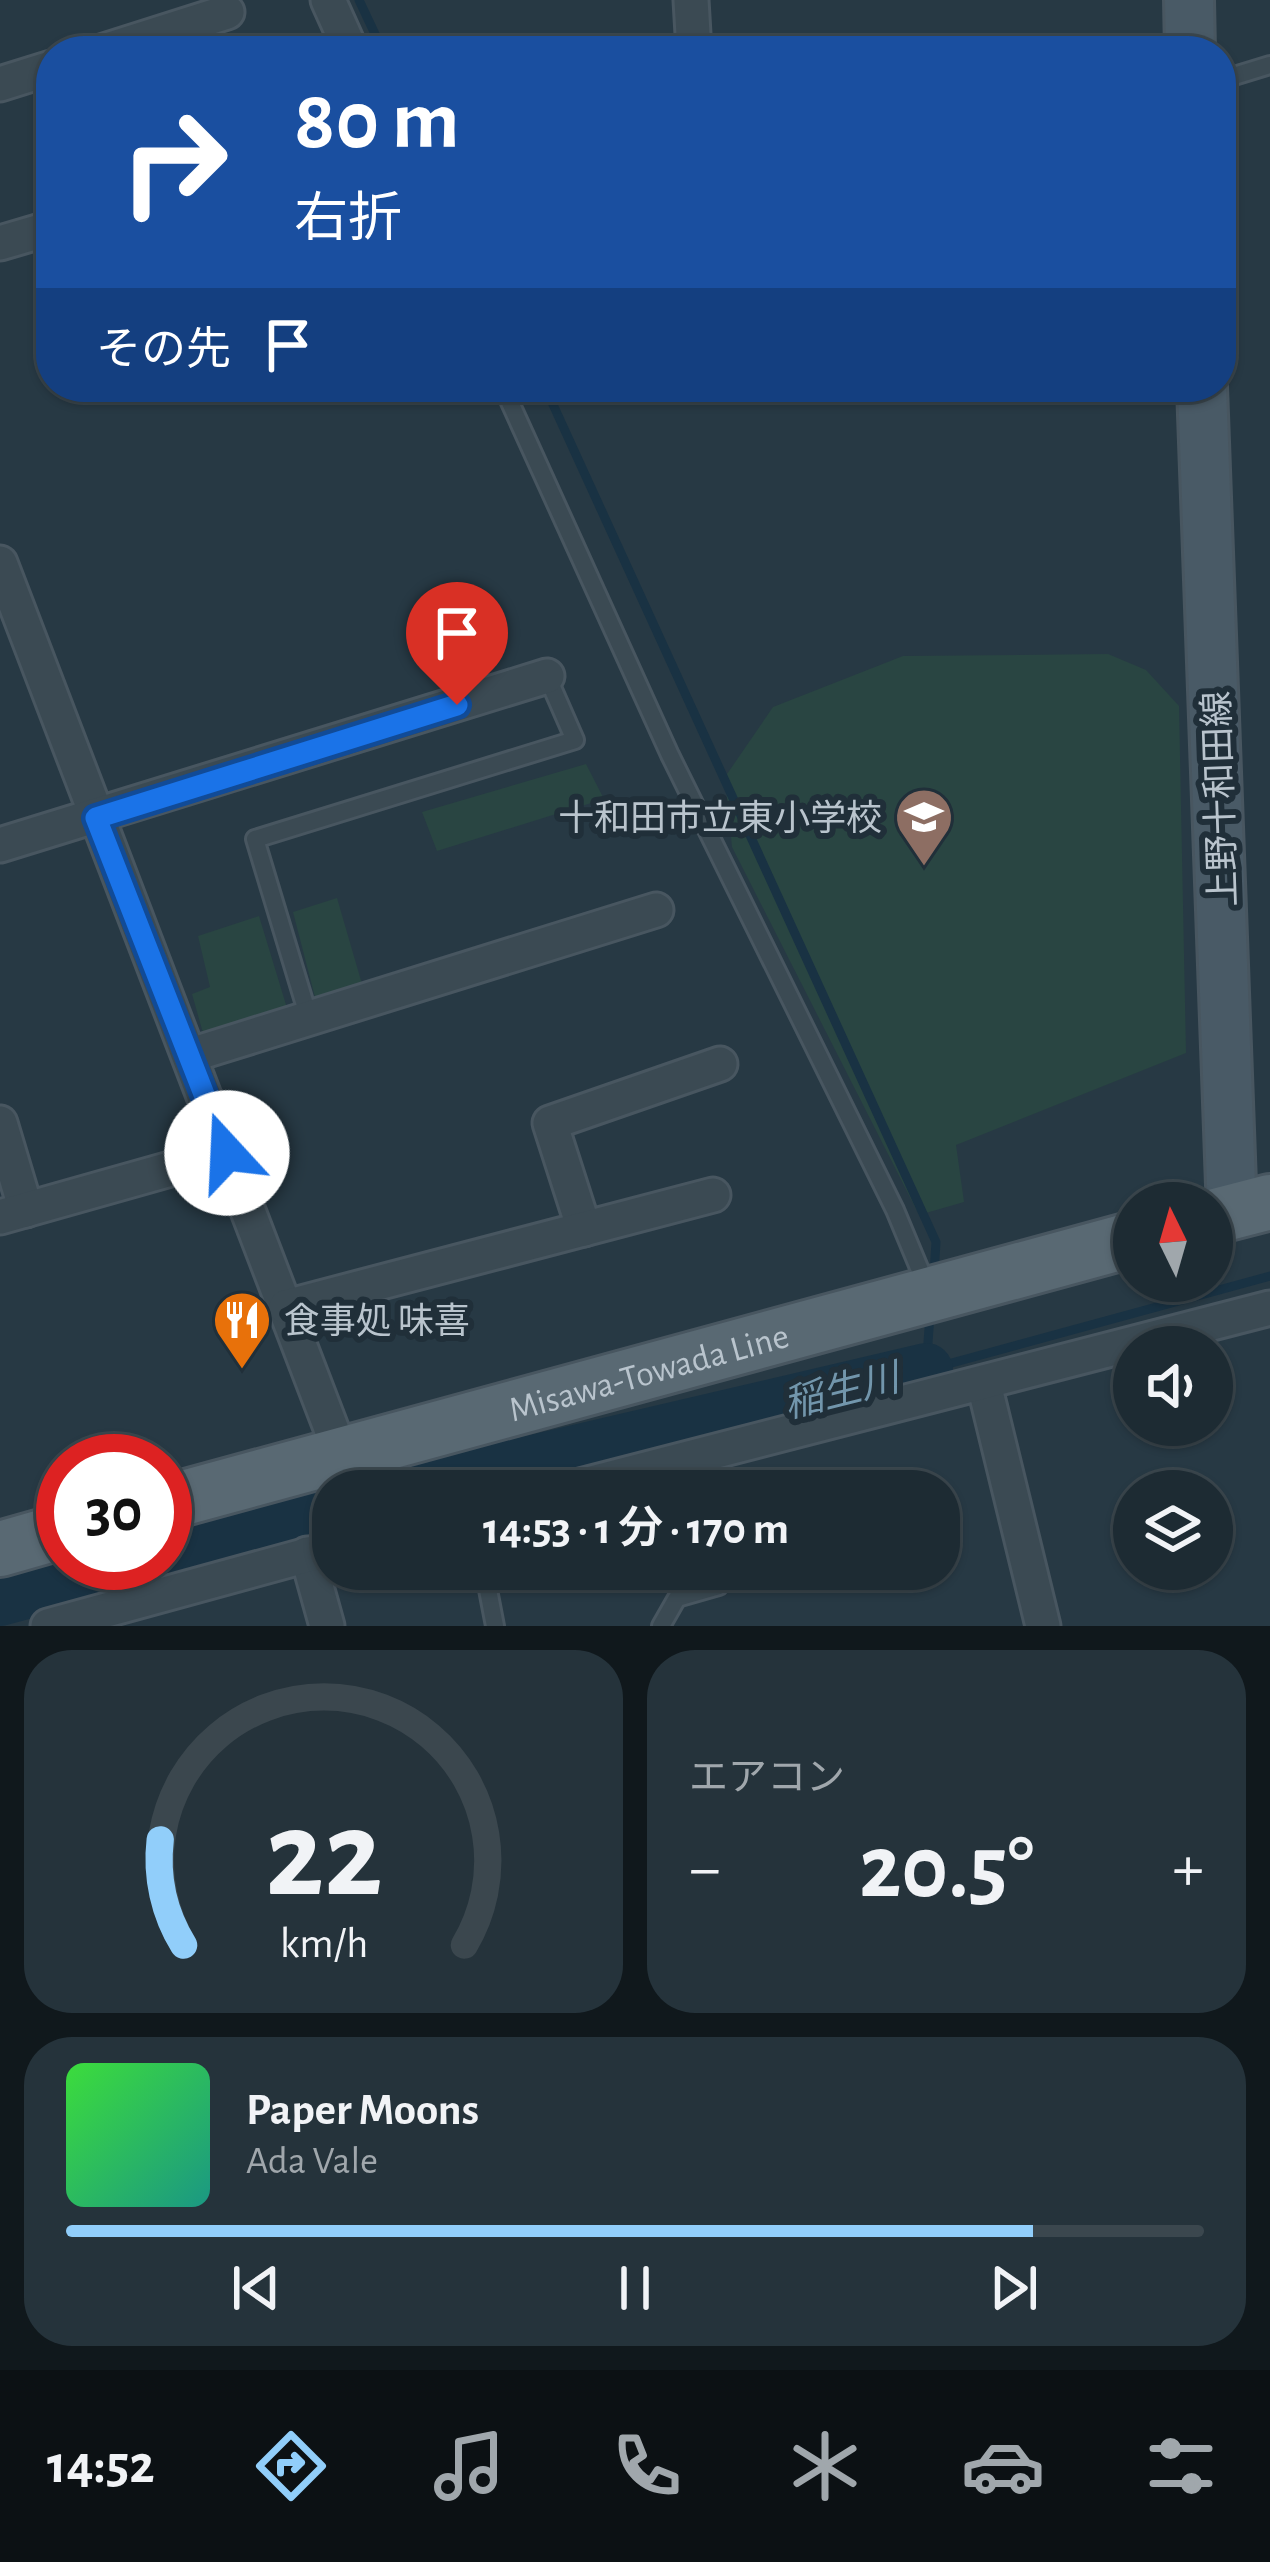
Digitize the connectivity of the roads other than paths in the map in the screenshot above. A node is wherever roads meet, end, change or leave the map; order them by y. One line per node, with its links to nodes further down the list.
1 (328, 0): 6 (street)
2 (691, 0): 7 (street)
3 (1189, 0): 8 (main road)
4 (227, 12): 5 (street)
5 (151, 36)
6 (344, 36)
7 (693, 36)
8 (1190, 36)
9 (1270, 65): 11 (lane)
10 (36, 73): 12 (street)
11 (1236, 75)
12 (0, 84)
13 (36, 232): 14 (street)
14 (0, 243)
15 (510, 402): 32 (lane)
16 (1203, 402): 28 (main road, 上野十和田線)
17 (0, 563): 19 (street)
18 (548, 676): 19 (street); 22 (lane)
19 (96, 818): 20 (street); 23 (street)
20 (0, 845)
21 (656, 910): 22 (street)
22 (309, 1018): 23 (street)
23 (191, 1055): 26 (street)
24 (720, 1064): 30 (street)
25 (0, 1124): 29 (street)
26 (227, 1153): 29 (street); 33 (street)
27 (713, 1195): 30 (street)
28 (1238, 1210)
29 (13, 1214)
30 (584, 1229): 33 (street)
31 (1113, 1245): 32 (main road, Misawa-Towada Line)
32 (931, 1297): 36 (main road, Misawa-Towada Line)
33 (286, 1307): 36 (street)
34 (1270, 1308): 35 (street)
35 (984, 1384): 37 (street); 51 (street)
36 (341, 1454): 40 (main road, Misawa-Towada Line)
37 (694, 1457): 38 (street); 39 (lane)
38 (643, 1470)
39 (697, 1470)
40 (192, 1495)
41 (36, 1539): 42 (main road)
42 (0, 1549)
43 (312, 1553): 47 (street)
44 (324, 1590): 48 (street)
45 (488, 1590): 49 (lane)
46 (705, 1590): 50 (lane)
47 (47, 1626)
48 (327, 1626)
49 (495, 1626)
50 (661, 1626)
51 (1043, 1626)

